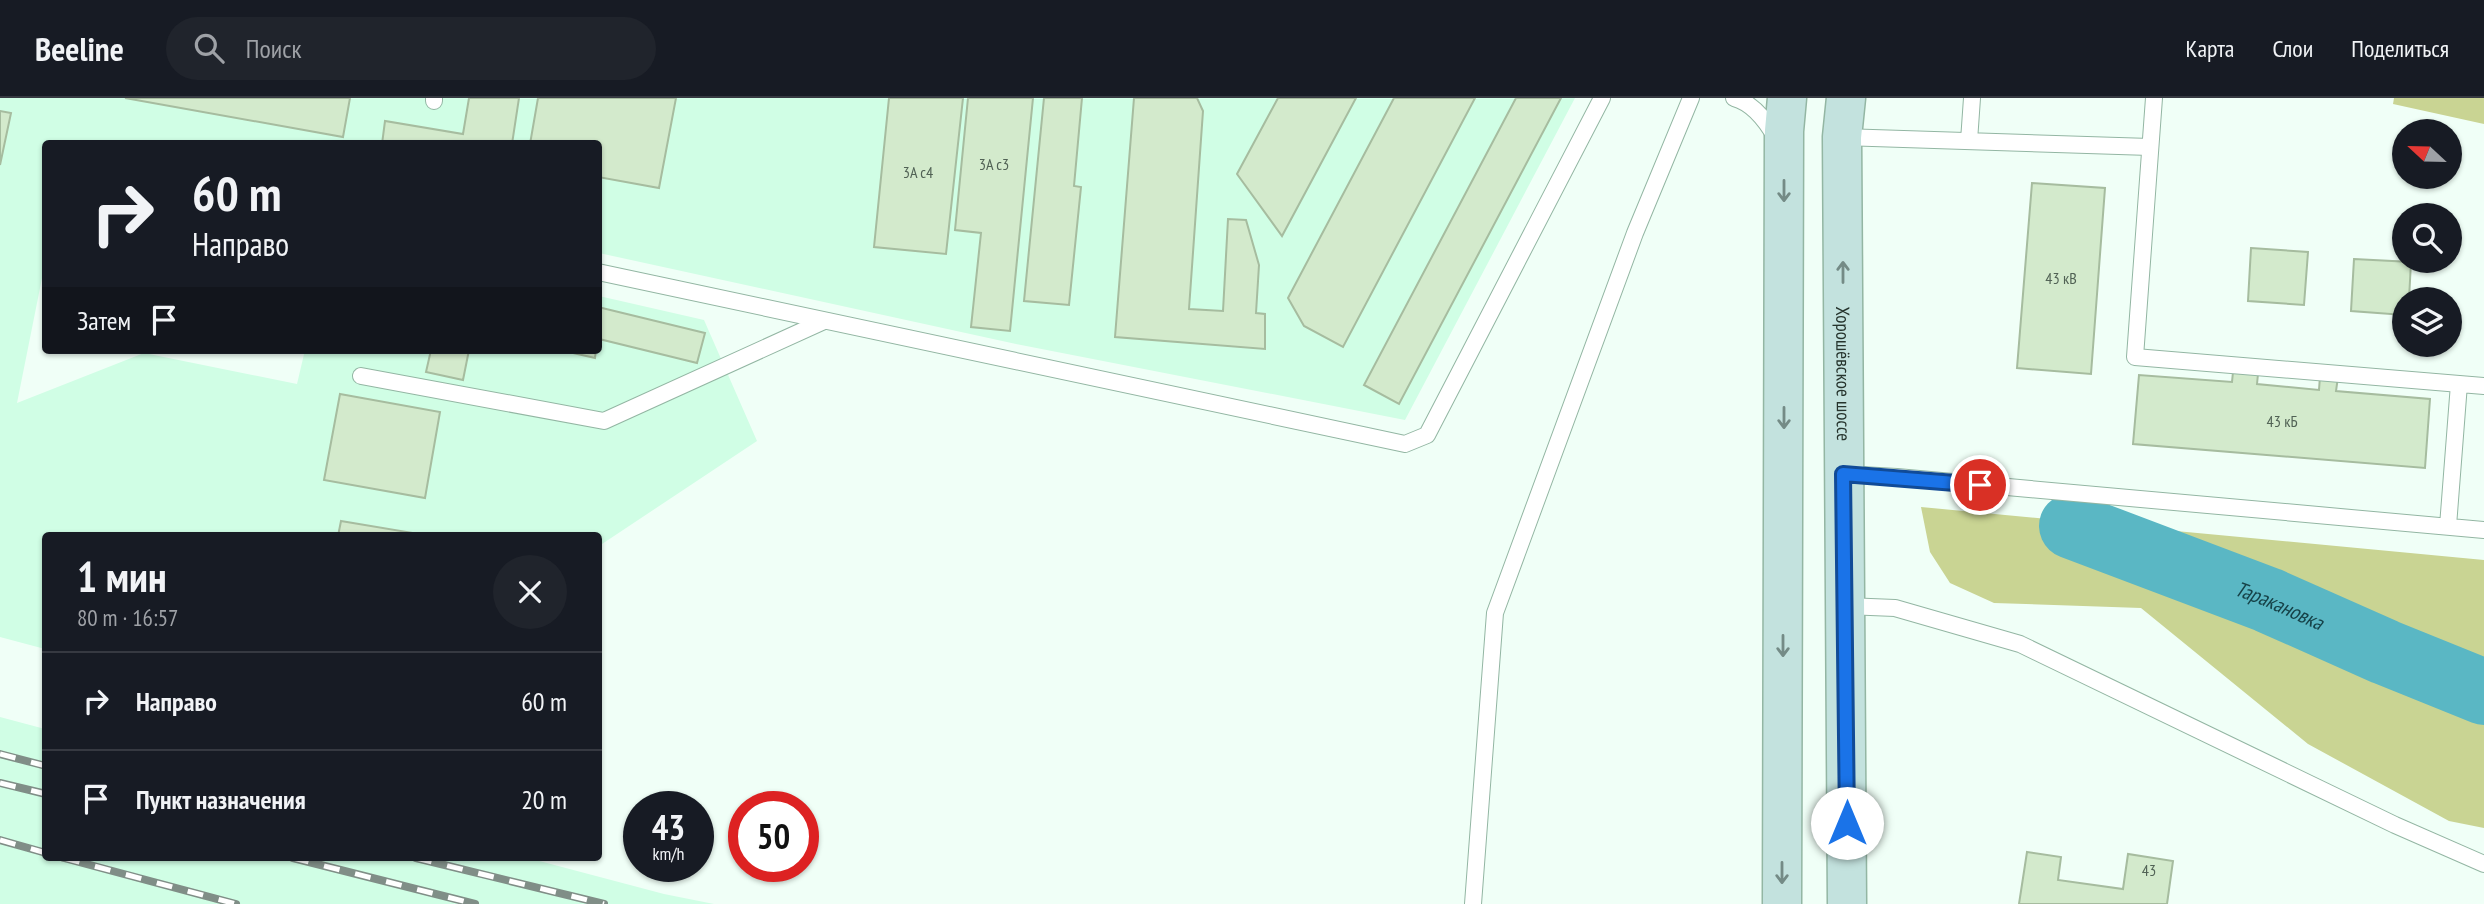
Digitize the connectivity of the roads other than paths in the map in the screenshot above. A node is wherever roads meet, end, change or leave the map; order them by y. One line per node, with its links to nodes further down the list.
1 (1602, 98): 14 (lane)
2 (1702, 98): 8 (lane)
3 (1734, 98): 12 (lane)
4 (1787, 98): 12 (main road)
5 (1846, 98): 9 (main road, Хорошёвское шоссе)
6 (1972, 98): 10 (lane)
7 (2154, 98): 11 (lane)
8 (1688, 105): 23 (lane)
9 (1842, 137): 10 (lane); 18 (main road, Хорошёвское шоссе, one-way to 9)
10 (1969, 141): 11 (lane)
11 (2150, 147): 16 (lane)
12 (1784, 154): 24 (main road, one-way to 24)
13 (602, 273): 14 (lane)
14 (824, 321): 15 (lane)
15 (361, 376)
16 (2459, 384): 17 (lane); 19 (lane)
17 (2484, 386)
18 (1843, 474): 19 (lane); 21 (main road, Хорошёвское шоссе)
19 (2448, 526): 20 (lane)
20 (2484, 530)
21 (1846, 606): 22 (lane); 25 (main road, Хорошёвское шоссе)
22 (2484, 864)
23 (1473, 904)
24 (1782, 904)
25 (1847, 904)

